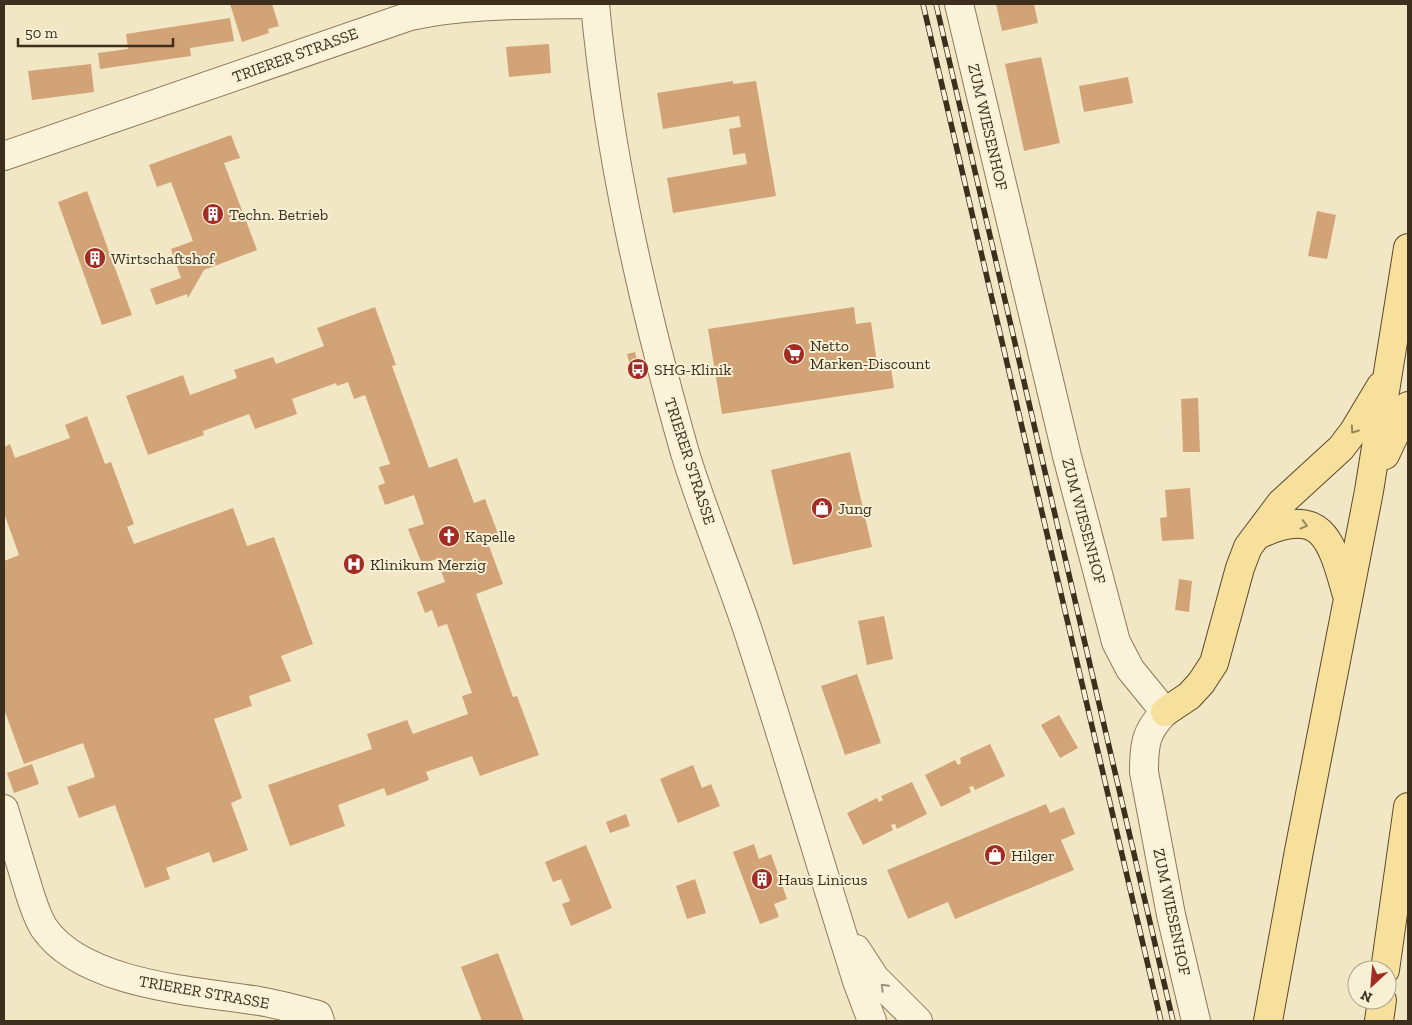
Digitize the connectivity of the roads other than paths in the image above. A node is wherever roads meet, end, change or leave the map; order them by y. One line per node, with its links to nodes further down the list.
1 (595, 4): 3 (street, TRIERER STRASSE); 13 (street, TRIERER STRASSE)
2 (959, 4): 10 (street, ZUM WIESENHOF)
3 (4, 156)
4 (1408, 248): 5 (main road)
5 (1389, 374): 7 (main road); 8 (main road, one-way to 8)
6 (1408, 406): 7 (main road)
7 (1369, 491): 9 (main road)
8 (1258, 535): 9 (main road, one-way to 9); 10 (main road)
9 (1348, 596): 19 (main road)
10 (1164, 712): 18 (street, ZUM WIESENHOF)
11 (1408, 807): 14 (main road)
12 (4, 809): 15 (street, TRIERER STRASSE)
13 (834, 906): 16 (street, TRIERER STRASSE); 17 (street, TRIERER STRASSE, one-way to 13)
14 (1386, 960)
15 (320, 1021)
16 (872, 1021)
17 (918, 1021)
18 (1196, 1021)
19 (1268, 1021)

